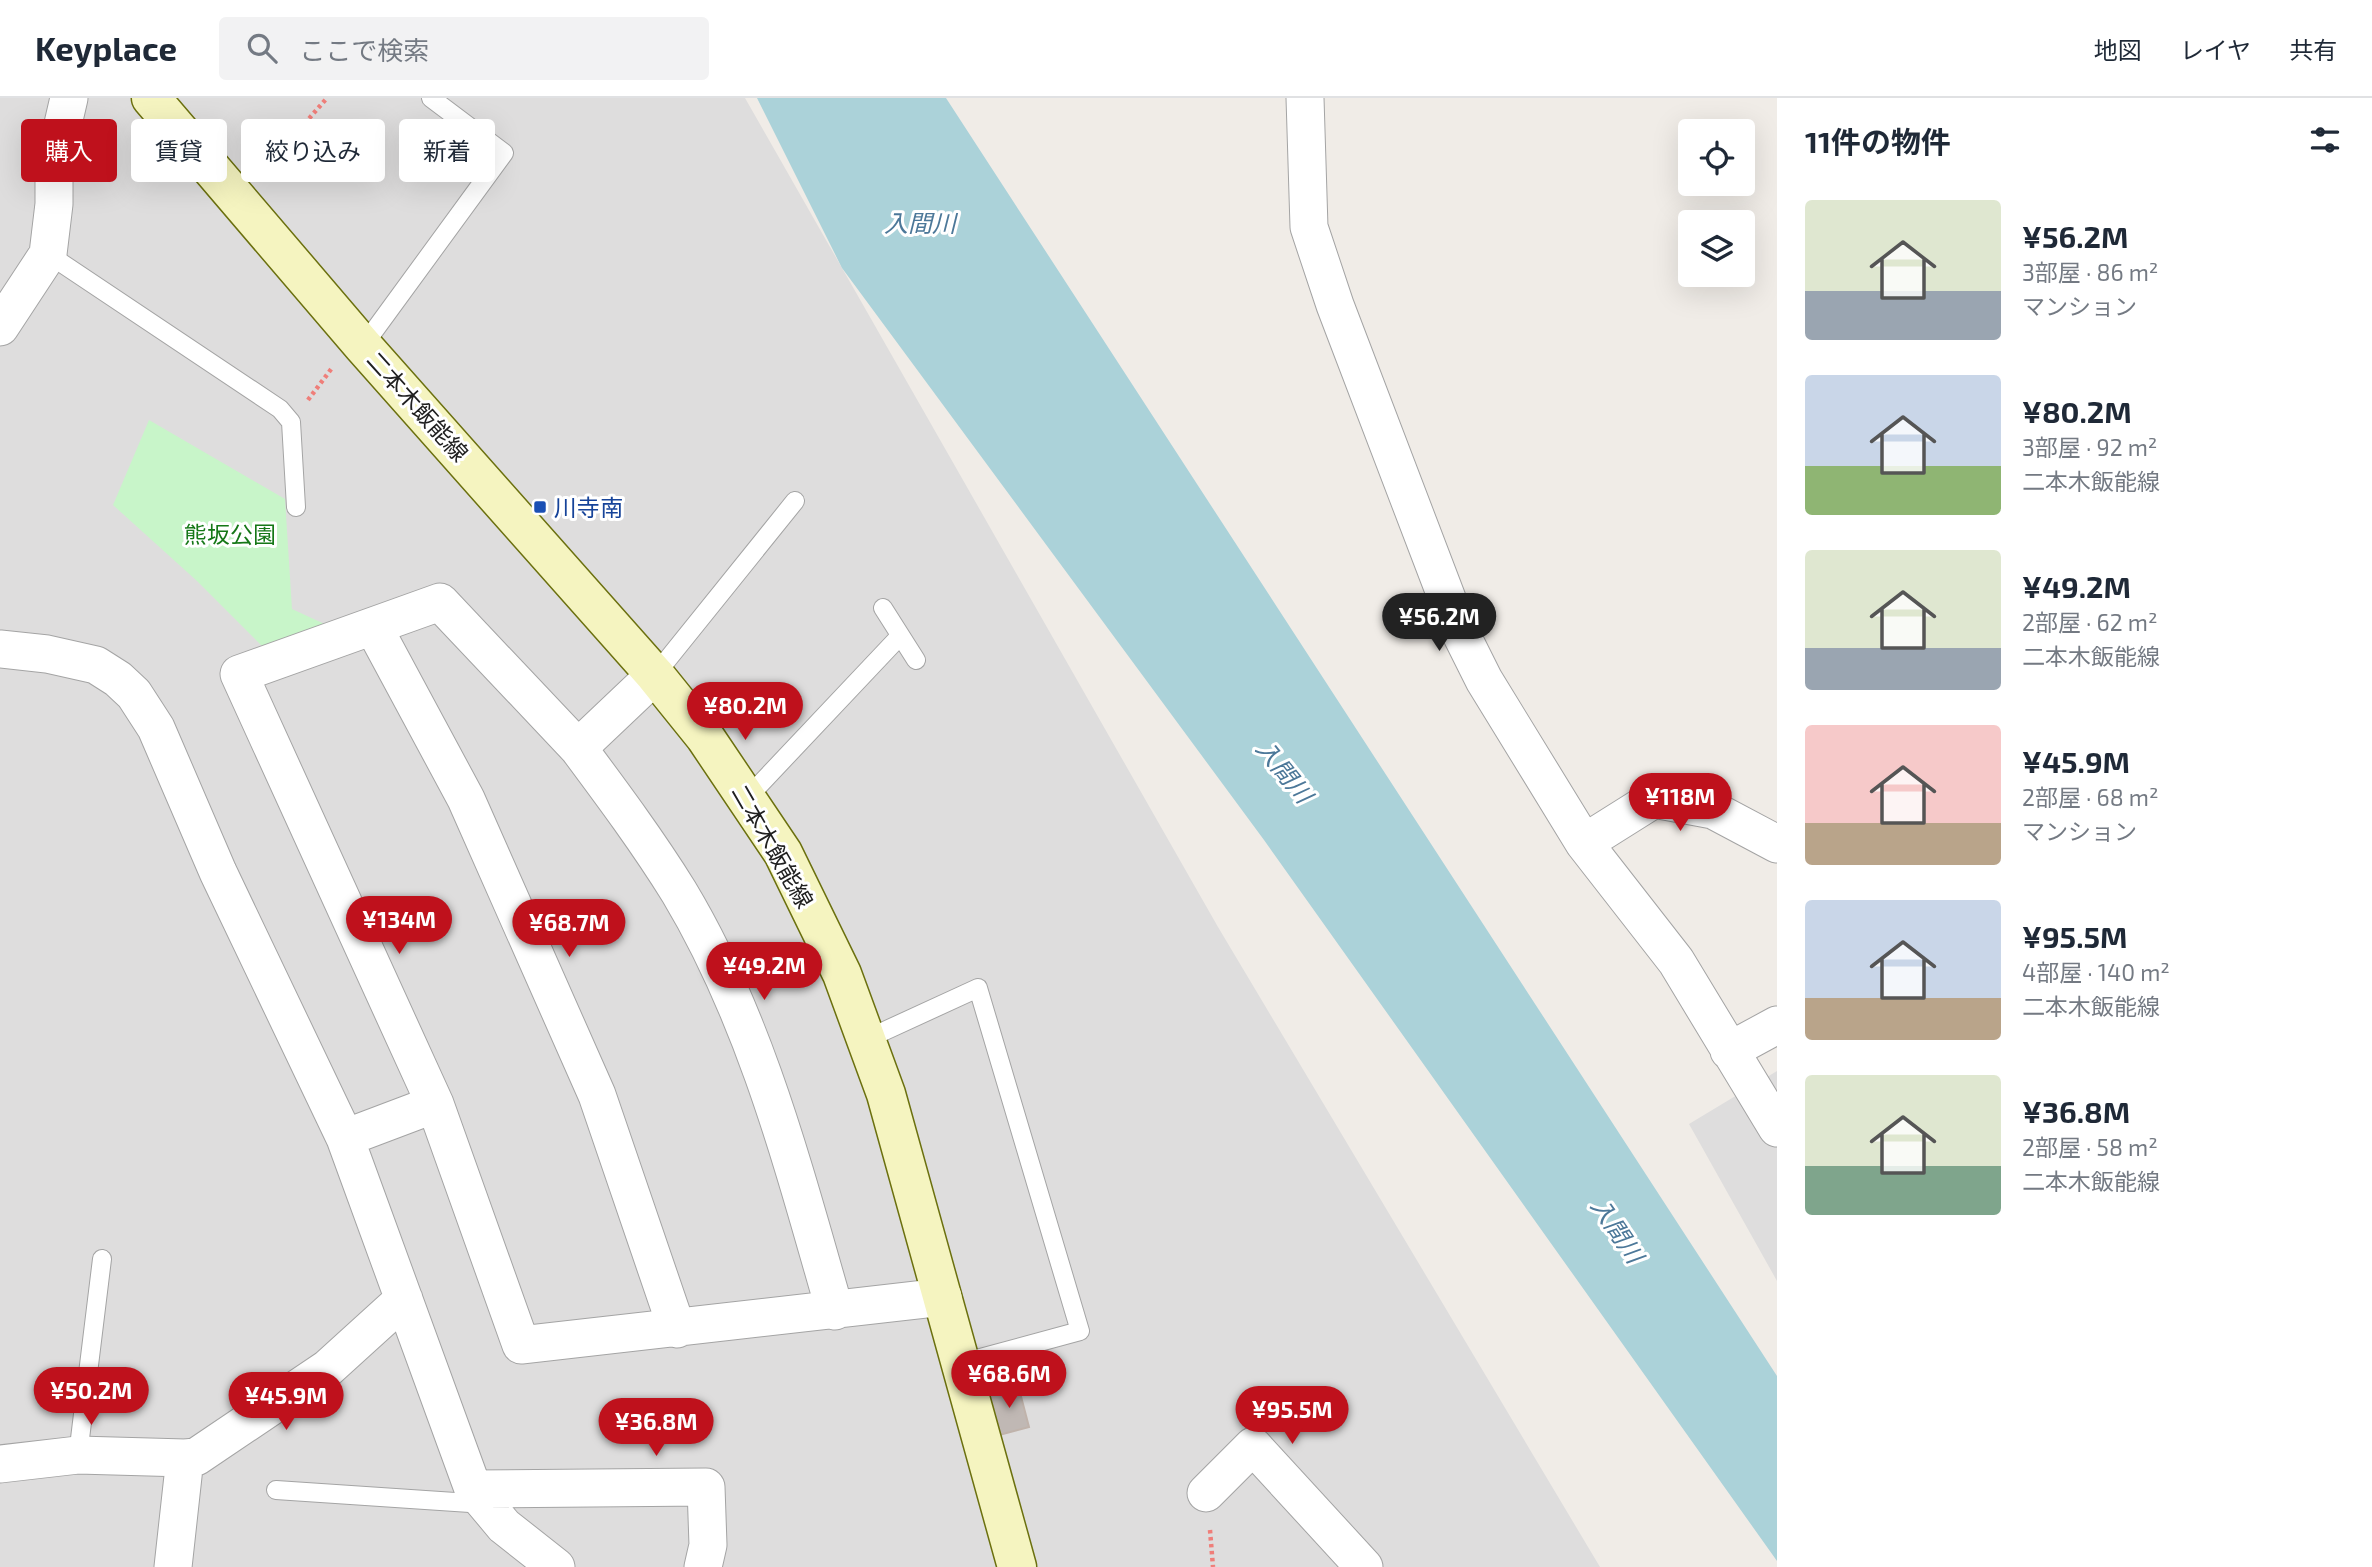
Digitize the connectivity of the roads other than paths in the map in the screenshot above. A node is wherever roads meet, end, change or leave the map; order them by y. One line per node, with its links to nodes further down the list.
1 (69, 98): 5 (street)
2 (151, 98): 7 (main road, 二本木飯能線)
3 (430, 98): 7 (lane)
4 (1306, 98): 18 (street)
5 (48, 254): 6 (street); 9 (lane)
6 (0, 327)
7 (359, 341): 15 (main road, 二本木飯能線)
8 (795, 501): 15 (lane)
9 (296, 507)
10 (883, 608): 12 (lane)
11 (374, 628): 16 (street); 23 (street); 30 (street)
12 (900, 635): 14 (lane); 17 (lane)
13 (0, 649): 25 (street)
14 (916, 660)
15 (654, 675): 16 (street); 17 (main road, 二本木飯能線)
16 (578, 748): 29 (street)
17 (747, 798): 21 (main road, 二本木飯能線)
18 (1584, 843): 19 (street); 22 (street)
19 (1777, 844)
20 (1777, 1025): 22 (street)
21 (867, 1039): 27 (main road, 二本木飯能線); 31 (lane)
22 (1729, 1051): 24 (street)
23 (435, 1104): 25 (street); 30 (street)
24 (1777, 1128)
25 (345, 1138): 28 (street)
26 (102, 1259): 32 (lane)
27 (943, 1297): 29 (street); 31 (main road, 二本木飯能線)
28 (404, 1299): 33 (street); 37 (street)
29 (835, 1311): 30 (street)
30 (677, 1329)
31 (962, 1363): 41 (main road, 二本木飯能線)
32 (78, 1455): 33 (street); 34 (street)
33 (185, 1458): 38 (street)
34 (0, 1464)
35 (276, 1490): 37 (lane)
36 (1206, 1493): 42 (street)
37 (479, 1497): 39 (street); 40 (street)
38 (173, 1567)
39 (556, 1567)
40 (703, 1567)
41 (1017, 1567)
42 (1364, 1567)

